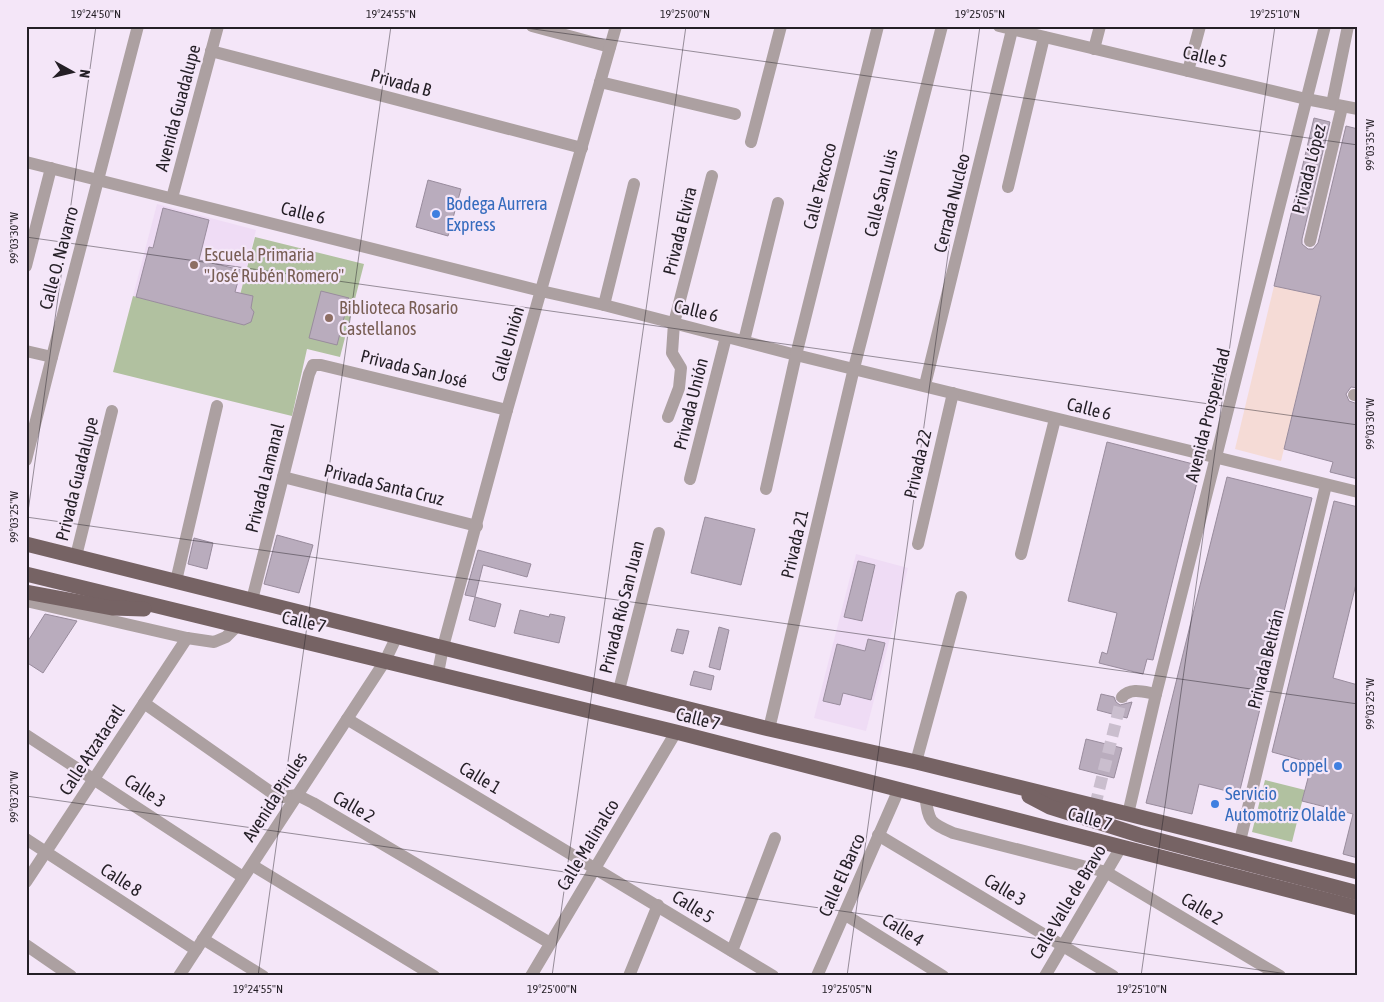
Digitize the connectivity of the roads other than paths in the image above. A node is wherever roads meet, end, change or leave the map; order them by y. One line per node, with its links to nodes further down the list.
1 (138, 26): 29 (street, Calle O. Navarro)
2 (218, 26): 17 (street, Avenida Guadalupe)
3 (532, 26): 15 (street)
4 (616, 26): 15 (street, Calle Unión)
5 (781, 26): 24 (street)
6 (878, 26): 42 (street, Calle Texcoco)
7 (942, 26): 45 (street, Calle San Luis)
8 (999, 26): 13 (street, Calle 5)
9 (1100, 26): 16 (street)
10 (1200, 26): 18 (street)
11 (1325, 26): 20 (street, Avenida Prosperidad)
12 (1348, 26): 21 (street, Privada López)
13 (1016, 29): 14 (street, Calle 5); 46 (street, Cerrada Nucleo)
14 (1044, 37): 16 (street, Calle 5); 31 (street)
15 (610, 47): 19 (street, Calle Unión)
16 (1094, 49): 18 (street, Calle 5)
17 (211, 51): 25 (street, Privada B); 32 (street, Avenida Guadalupe)
18 (1188, 71): 20 (street, Calle 5)
19 (600, 82): 23 (street); 25 (street, Calle Unión)
20 (1306, 100): 21 (street, Calle 5); 53 (street, Avenida Prosperidad)
21 (1337, 106): 22 (street, Calle 5); 34 (street, Privada López)
22 (1358, 109)
23 (735, 114)
24 (751, 142)
25 (582, 148): 36 (street, Calle Unión)
26 (26, 162): 27 (street, Calle 6)
27 (51, 168): 29 (street, Calle 6); 35 (street)
28 (712, 176): 38 (street, Privada Elvira)
29 (98, 180): 32 (street, Calle 6); 43 (street, Calle O. Navarro)
30 (634, 184): 37 (street)
31 (1008, 187)
32 (172, 198): 36 (street, Calle 6)
33 (778, 203): 40 (street)
34 (1310, 241)
35 (26, 266)
36 (541, 291): 37 (street, Calle 6); 49 (street, Calle Unión)
37 (604, 305): 38 (street, Calle 6)
38 (674, 323): 39 (street, Calle 6); 51 (street, Privada Elvira)
39 (726, 337): 40 (street, Calle 6); 56 (street, Privada Unión)
40 (744, 341): 42 (street, Calle 6)
41 (26, 351): 43 (street)
42 (796, 355): 45 (street, Calle 6); 58 (street, Calle Texcoco)
43 (52, 357): 54 (street, Calle O. Navarro)
44 (313, 364): 49 (street, Privada San José); 55 (street, Privada Lamanal)
45 (854, 368): 46 (street, Calle 6); 84 (street, Privada 21)
46 (925, 385): 47 (street, Calle 6)
47 (953, 393): 52 (street, Calle 6); 63 (street, Privada 22)
48 (217, 406): 67 (street)
49 (507, 410): 60 (street, Calle Unión)
50 (112, 411): 65 (street, Privada Guadalupe)
51 (668, 416)
52 (1055, 419): 53 (street, Calle 6); 64 (street)
53 (1215, 458): 57 (street, Calle 6); 80 (street, Avenida Prosperidad)
54 (26, 460)
55 (283, 477): 60 (street, Privada Santa Cruz); 70 (street, Privada Lamanal)
56 (690, 480)
57 (1326, 485): 59 (street, Calle 6); 97 (street, Privada Beltrán)
58 (766, 489)
59 (1358, 492)
60 (477, 526): 76 (street, Calle Unión)
61 (659, 533): 79 (street, Privada Río San Juan)
62 (26, 544): 65 (main road, Calle 7)
63 (918, 544)
64 (1021, 554)
65 (76, 556): 67 (main road, Calle 7)
66 (26, 574): 72 (main road, Calle 7)
67 (176, 581): 70 (main road, Calle 7)
68 (26, 592): 72 (main road)
69 (961, 597): 87 (street)
70 (252, 600): 74 (main road, Calle 7)
71 (26, 601): 75 (street)
72 (166, 608): 73 (main road, Calle 7)
73 (237, 626): 75 (street); 77 (main road, Calle 7)
74 (397, 636): 76 (main road, Calle 7); 77 (street, Avenida Pirules)
75 (187, 638): 82 (street, Calle Atzatacatl)
76 (443, 647): 78 (street, Calle Unión); 79 (main road, Calle 7)
77 (385, 661): 78 (main road, Calle 7); 83 (street, Avenida Pirules)
78 (438, 674): 85 (main road, Calle 7)
79 (619, 690): 84 (main road, Calle 7)
80 (1156, 694): 81 (street); 93 (street, Avenida Prosperidad)
81 (1122, 697)
82 (144, 703): 88 (street, Calle Atzatacatl); 91 (street, Calle 2)
83 (347, 719): 91 (street, Avenida Pirules); 101 (street, Calle 1)
84 (770, 728): 87 (main road, Calle 7)
85 (676, 732): 90 (main road, Calle 7); 101 (street, Calle Malinalco)
86 (26, 735): 88 (street, Calle 3)
87 (916, 762): 89 (main road, Calle 7)
88 (94, 779): 99 (street, Calle Atzatacatl); 104 (street, Calle 3)
89 (1008, 784): 93 (main road, Calle 7); 106 (main road)
90 (899, 789): 92 (main road, Calle 7); 94 (street, Calle El Barco)
91 (297, 795): 100 (street, Avenida Pirules); 110 (street, Calle 2)
92 (925, 796): 98 (main road, Calle 7); 102 (street, Calle 2)
93 (1128, 814): 97 (main road, Calle 7)
94 (878, 835): 109 (street, Calle El Barco); 113 (street, Calle 3)
95 (775, 838): 114 (street)
96 (26, 839): 99 (street, Calle 8)
97 (1240, 841): 103 (main road, Calle 7)
98 (1121, 847): 102 (street, Calle Valle de Bravo); 108 (main road, Calle 7)
99 (46, 852): 105 (street, Calle Atzatacatl); 112 (street, Calle 8)
100 (252, 865): 104 (street, Avenida Pirules); 118 (street)
101 (595, 868): 107 (street, Calle 5); 110 (street, Calle Malinalco)
102 (1106, 872): 113 (street, Calle Valle de Bravo); 126 (street, Calle 2)
103 (1358, 872)
104 (244, 877): 112 (street, Avenida Pirules)
105 (26, 882)
106 (1358, 893)
107 (658, 906): 114 (street, Calle 5); 120 (street)
108 (1358, 908)
109 (844, 914): 122 (street, Calle El Barco); 123 (street, Calle 4)
110 (550, 943): 119 (street, Calle Malinalco)
111 (26, 945): 115 (street)
112 (200, 945): 116 (street, Avenida Pirules); 117 (street, Calle 8)
113 (1063, 945): 124 (street, Calle Valle de Bravo); 125 (street, Calle 3)
114 (732, 951): 121 (street, Calle 5)
115 (70, 976)
116 (179, 976)
117 (263, 976)
118 (434, 976)
119 (531, 976)
120 (629, 976)
121 (773, 976)
122 (817, 976)
123 (943, 976)
124 (1045, 976)
125 (1114, 976)
126 (1280, 976)

